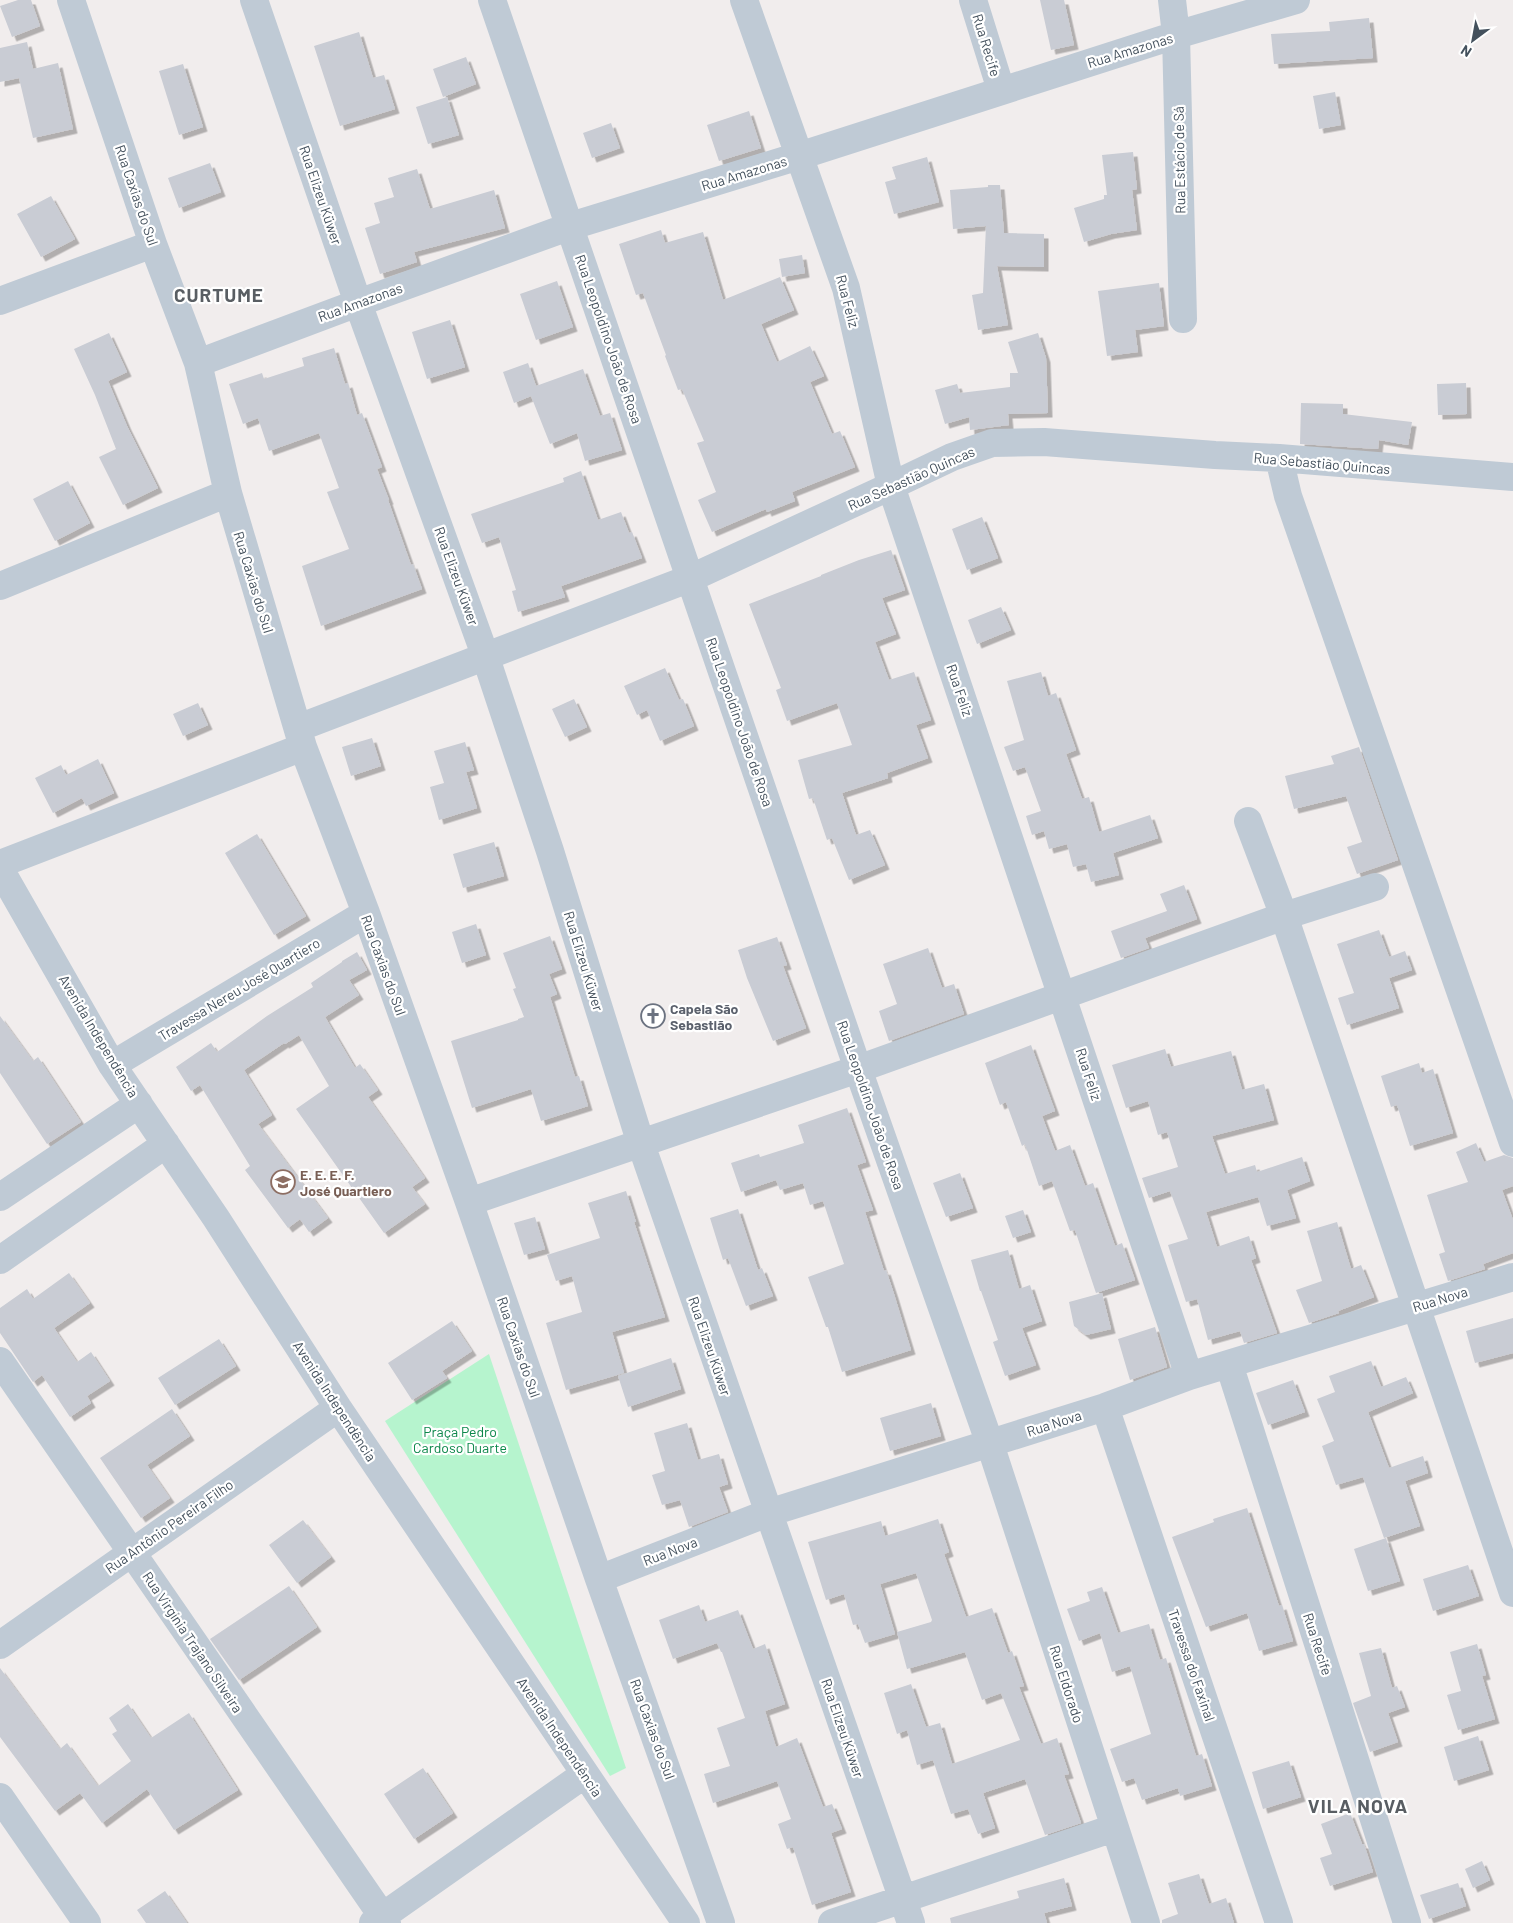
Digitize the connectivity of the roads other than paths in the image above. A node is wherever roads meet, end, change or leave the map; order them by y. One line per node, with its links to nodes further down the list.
1 (71, 0): 12 (street, Rua Caxias do Sul)
2 (254, 0): 14 (street, Rua Elizeu Küwer)
3 (492, 0): 11 (street, Rua Leopoldino João de Rosa)
4 (744, 0): 10 (street, Rua Feliz)
5 (974, 0): 9 (street, Rua Recife)
6 (1172, 0): 8 (street, Rua Estácio de Sá)
7 (1296, 0): 8 (street, Rua Amazonas)
8 (1176, 35): 9 (street, Rua Amazonas); 15 (street, Rua Estácio de Sá)
9 (1001, 90): 10 (street, Rua Amazonas)
10 (800, 156): 11 (street, Rua Amazonas); 19 (street, Rua Feliz)
11 (570, 226): 14 (street, Rua Amazonas); 21 (street, Rua Leopoldino João de Rosa)
12 (153, 244): 13 (street); 16 (street, Rua Caxias do Sul)
13 (0, 301)
14 (358, 302): 16 (street, Rua Amazonas); 23 (street, Rua Elizeu Küwer)
15 (1183, 320)
16 (198, 363): 20 (street, Rua Caxias do Sul)
17 (1279, 458): 18 (street, Rua Sebastião Quincas); 19 (street, Rua Sebastião Quincas); 35 (street)
18 (1513, 477)
19 (891, 486): 21 (street, Rua Sebastião Quincas); 31 (street, Rua Feliz)
20 (228, 493): 22 (street); 24 (street, Rua Caxias do Sul)
21 (691, 578): 23 (street, Rua Sebastião Quincas); 33 (street, Rua Leopoldino João de Rosa)
22 (0, 586)
23 (485, 655): 24 (street, Rua Sebastião Quincas); 37 (street, Rua Elizeu Küwer)
24 (301, 737): 26 (street, Rua Sebastião Quincas); 29 (street, Rua Caxias do Sul)
25 (1248, 821): 30 (street)
26 (0, 864)
27 (0, 869): 32 (street, Avenida Independência)
28 (1375, 887): 30 (street)
29 (366, 913): 32 (street, Travessa Nereu José Quartiero); 39 (street, Rua Caxias do Sul)
30 (1284, 916): 31 (street); 42 (street)
31 (1063, 996): 33 (street); 45 (street, Rua Feliz)
32 (112, 1065): 34 (street, Avenida Independência)
33 (858, 1068): 37 (street); 48 (street, Rua Leopoldino João de Rosa)
34 (139, 1104): 36 (street, Avenida Independência); 38 (street)
35 (1513, 1143)
36 (166, 1144): 40 (street); 47 (street, Avenida Independência)
37 (641, 1144): 39 (street); 49 (street, Rua Elizeu Küwer)
38 (0, 1197)
39 (469, 1202): 51 (street, Rua Caxias do Sul)
40 (0, 1260)
41 (1513, 1277): 42 (street, Rua Nova)
42 (1417, 1306): 44 (street, Rua Nova); 52 (street)
43 (0, 1361): 50 (street, Rua Virgínia Trajano Silveira)
44 (1229, 1364): 45 (street, Rua Nova); 65 (street, Rua Recife)
45 (1189, 1376): 46 (street, Rua Nova)
46 (1105, 1407): 48 (street, Rua Nova); 64 (street, Travessa do Faxinal)
47 (338, 1408): 50 (street, Rua Antônio Pereira Filho); 54 (street, Avenida Independência)
48 (990, 1444): 49 (street, Rua Nova); 56 (street, Rua Eldorado)
49 (768, 1513): 51 (street, Rua Nova); 57 (street, Rua Elizeu Küwer)
50 (132, 1552): 53 (street, Rua Antônio Pereira Filho); 58 (street, Rua Virgínia Trajano Silveira)
51 (599, 1579): 61 (street, Rua Caxias do Sul)
52 (1513, 1593)
53 (0, 1645)
54 (585, 1774): 58 (street); 60 (street, Avenida Independência)
55 (0, 1797): 59 (street)
56 (1114, 1828): 57 (street); 63 (street, Rua Eldorado)
57 (907, 1910): 62 (street)
58 (381, 1921)
59 (87, 1923)
60 (686, 1923)
61 (721, 1923)
62 (832, 1923)
63 (1146, 1923)
64 (1279, 1923)
65 (1407, 1923)

